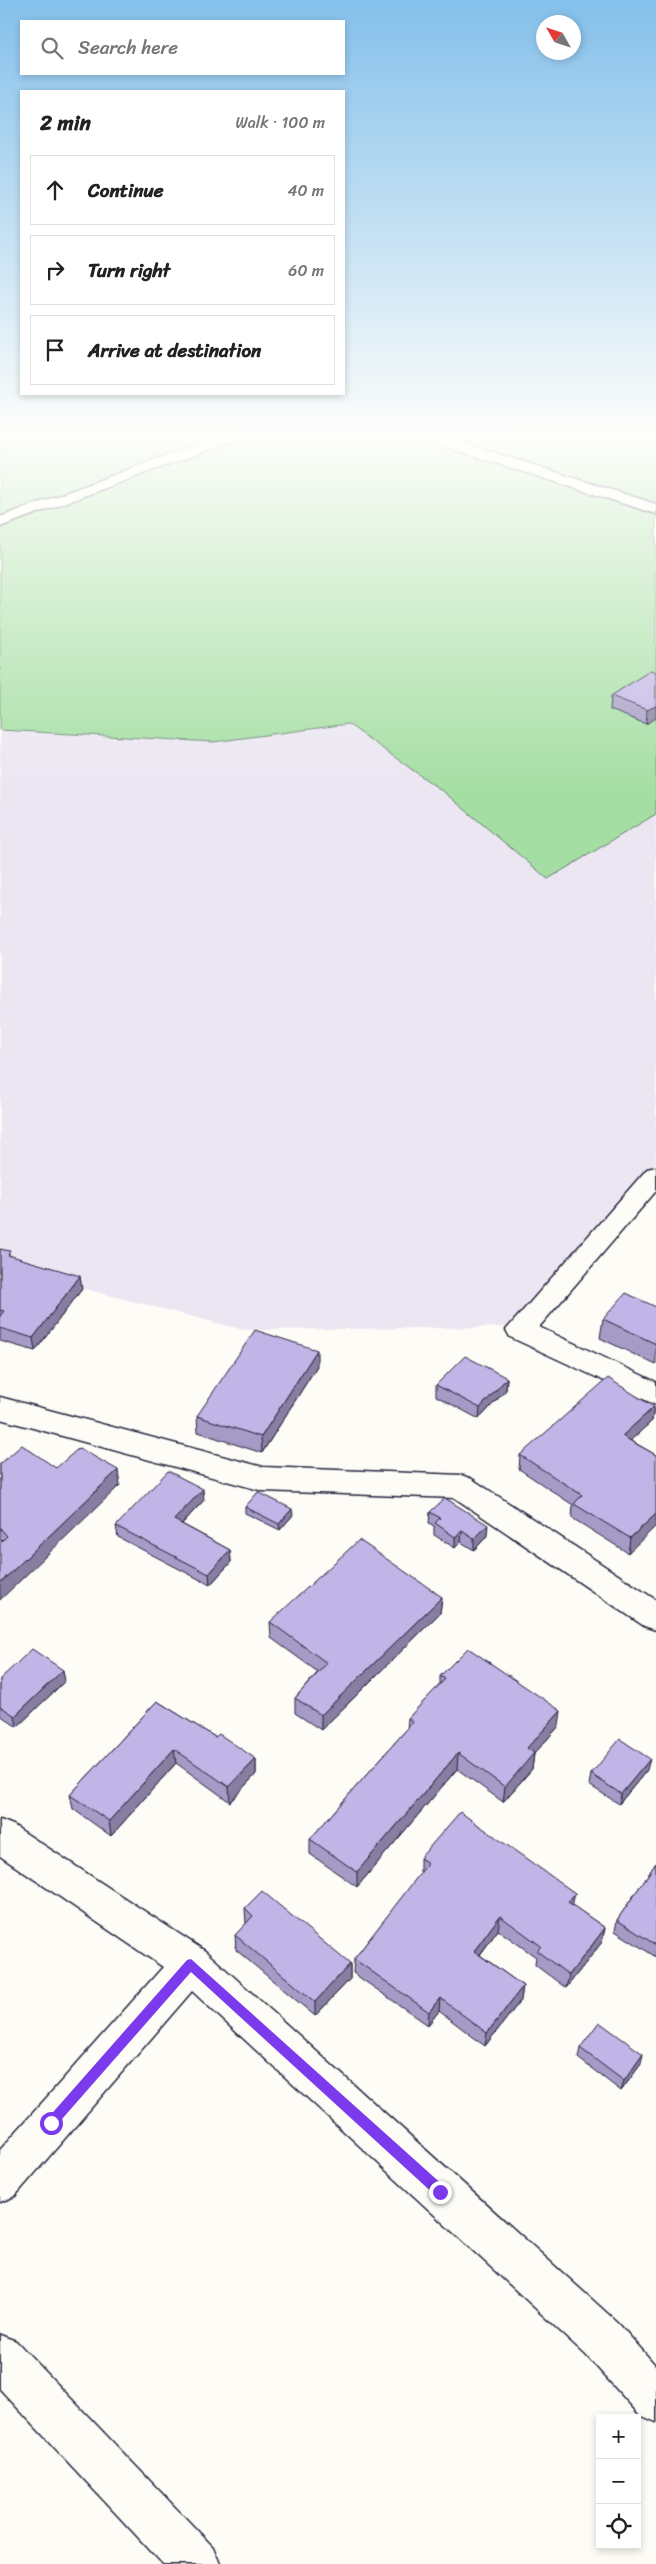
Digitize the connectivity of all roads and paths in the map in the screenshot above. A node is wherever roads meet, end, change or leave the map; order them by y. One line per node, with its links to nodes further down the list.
1 (656, 1176): 2 (street)
2 (656, 1394)
3 (0, 1408): 4 (street)
4 (656, 1617)
5 (0, 1836): 6 (street)
6 (191, 1964): 7 (street); 9 (street)
7 (0, 2181)
8 (0, 2357): 10 (street)
9 (656, 2399)
10 (196, 2564)

